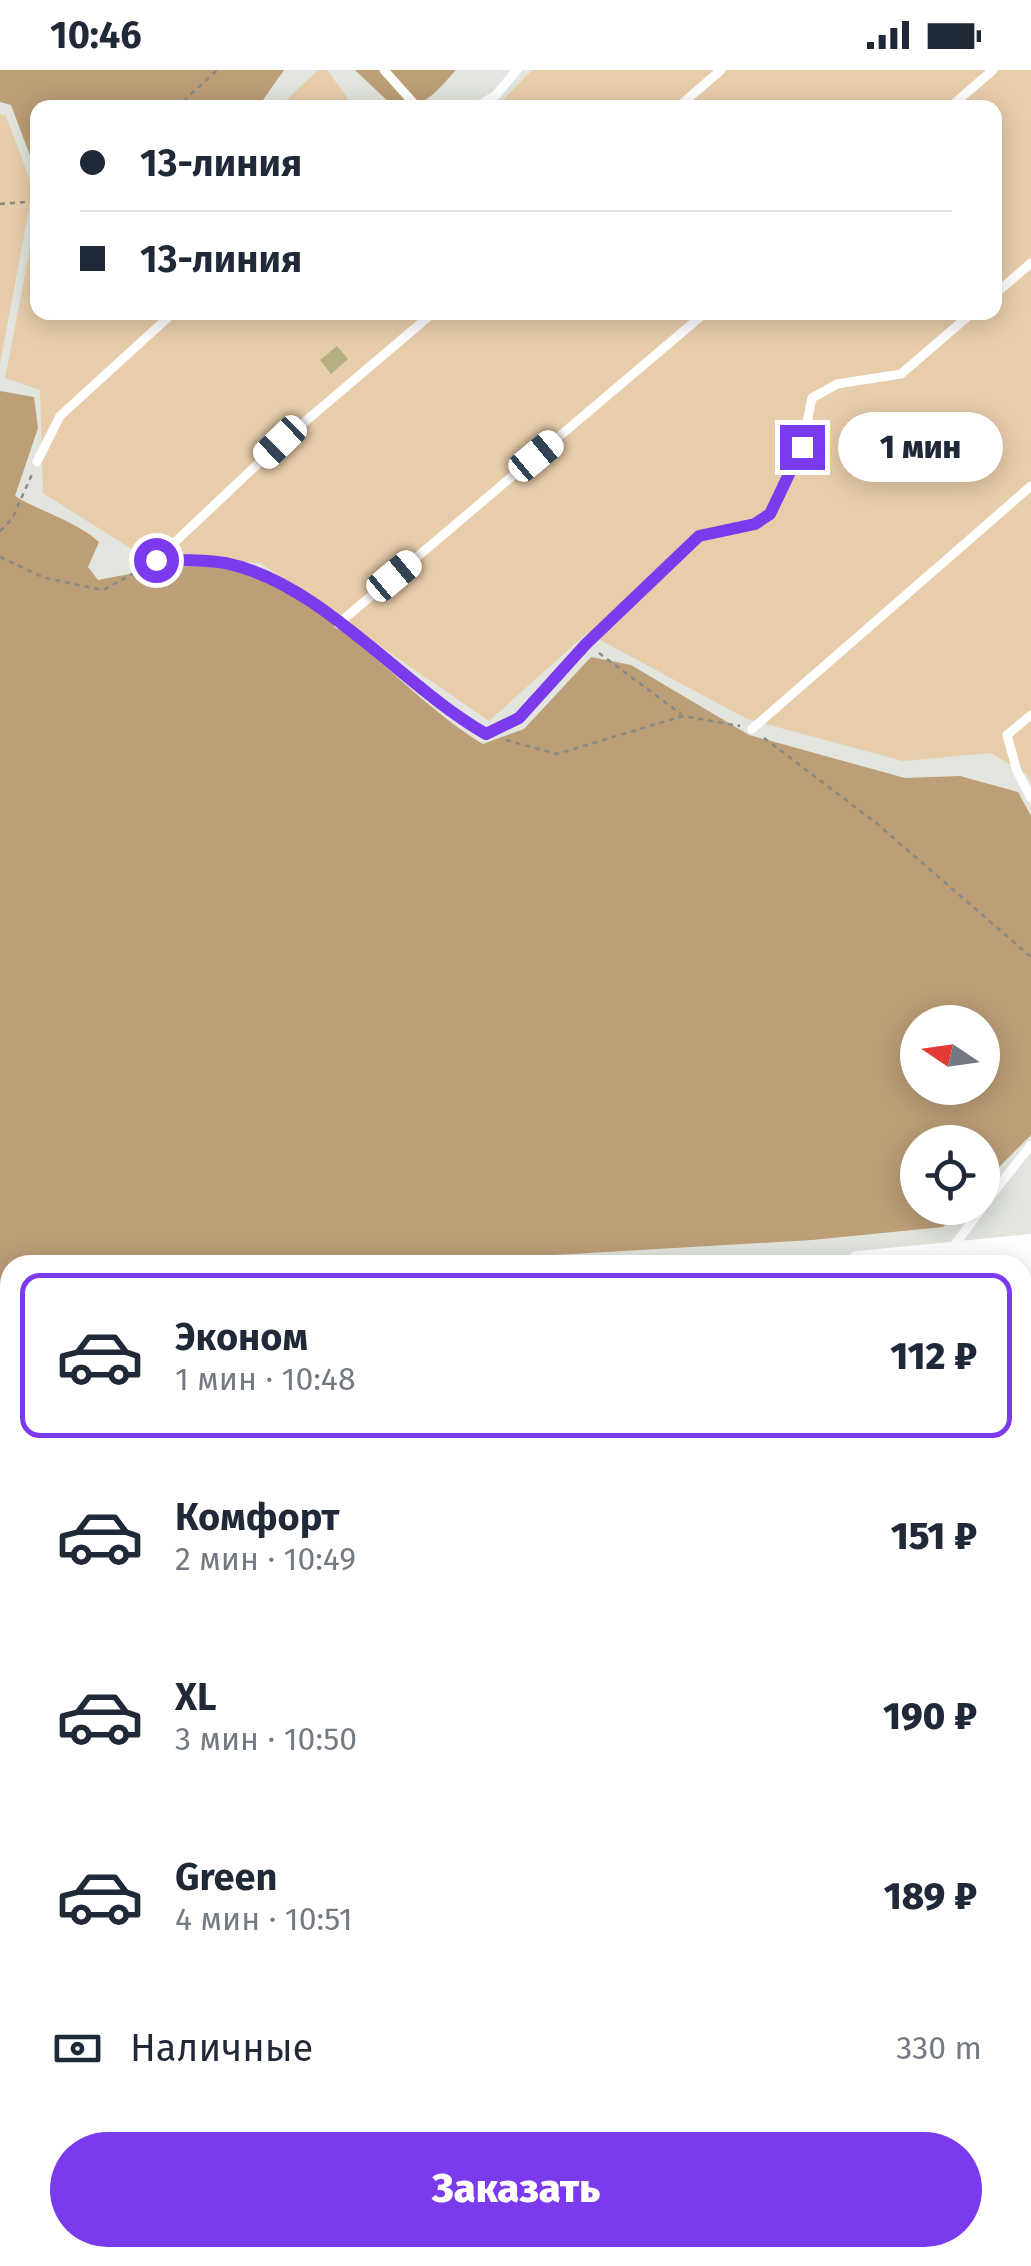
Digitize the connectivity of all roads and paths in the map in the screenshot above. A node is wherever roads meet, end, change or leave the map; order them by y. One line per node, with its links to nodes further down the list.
1 (217, 70): 6 (path)
2 (384, 70): 7 (lane)
3 (517, 70): 8 (lane)
4 (721, 70): 9 (lane)
5 (993, 70): 10 (lane)
6 (185, 100)
7 (411, 100)
8 (488, 100)
9 (686, 100)
10 (957, 100)
11 (30, 202): 12 (path)
12 (0, 204)
13 (1031, 263): 14 (lane)
14 (1002, 288)
15 (165, 320): 19 (lane)
16 (425, 320): 23 (lane)
17 (697, 320): 24 (lane)
18 (964, 320): 25 (lane)
19 (37, 462): 21 (path)
20 (1031, 486): 28 (lane)
21 (0, 530)
22 (0, 557): 23 (path)
23 (156, 560): 24 (lane)
24 (338, 624): 29 (lane)
25 (586, 644): 27 (path); 29 (lane)
26 (1031, 715): 30 (lane)
27 (682, 716): 28 (path); 29 (path)
28 (752, 728): 31 (path)
29 (486, 734)
30 (1031, 798)
31 (1031, 957)
32 (1031, 1144): 33 (lane)
33 (1000, 1184)
34 (969, 1225): 36 (lane)
35 (1031, 1248): 37 (main road)
36 (946, 1255)
37 (964, 1255)

